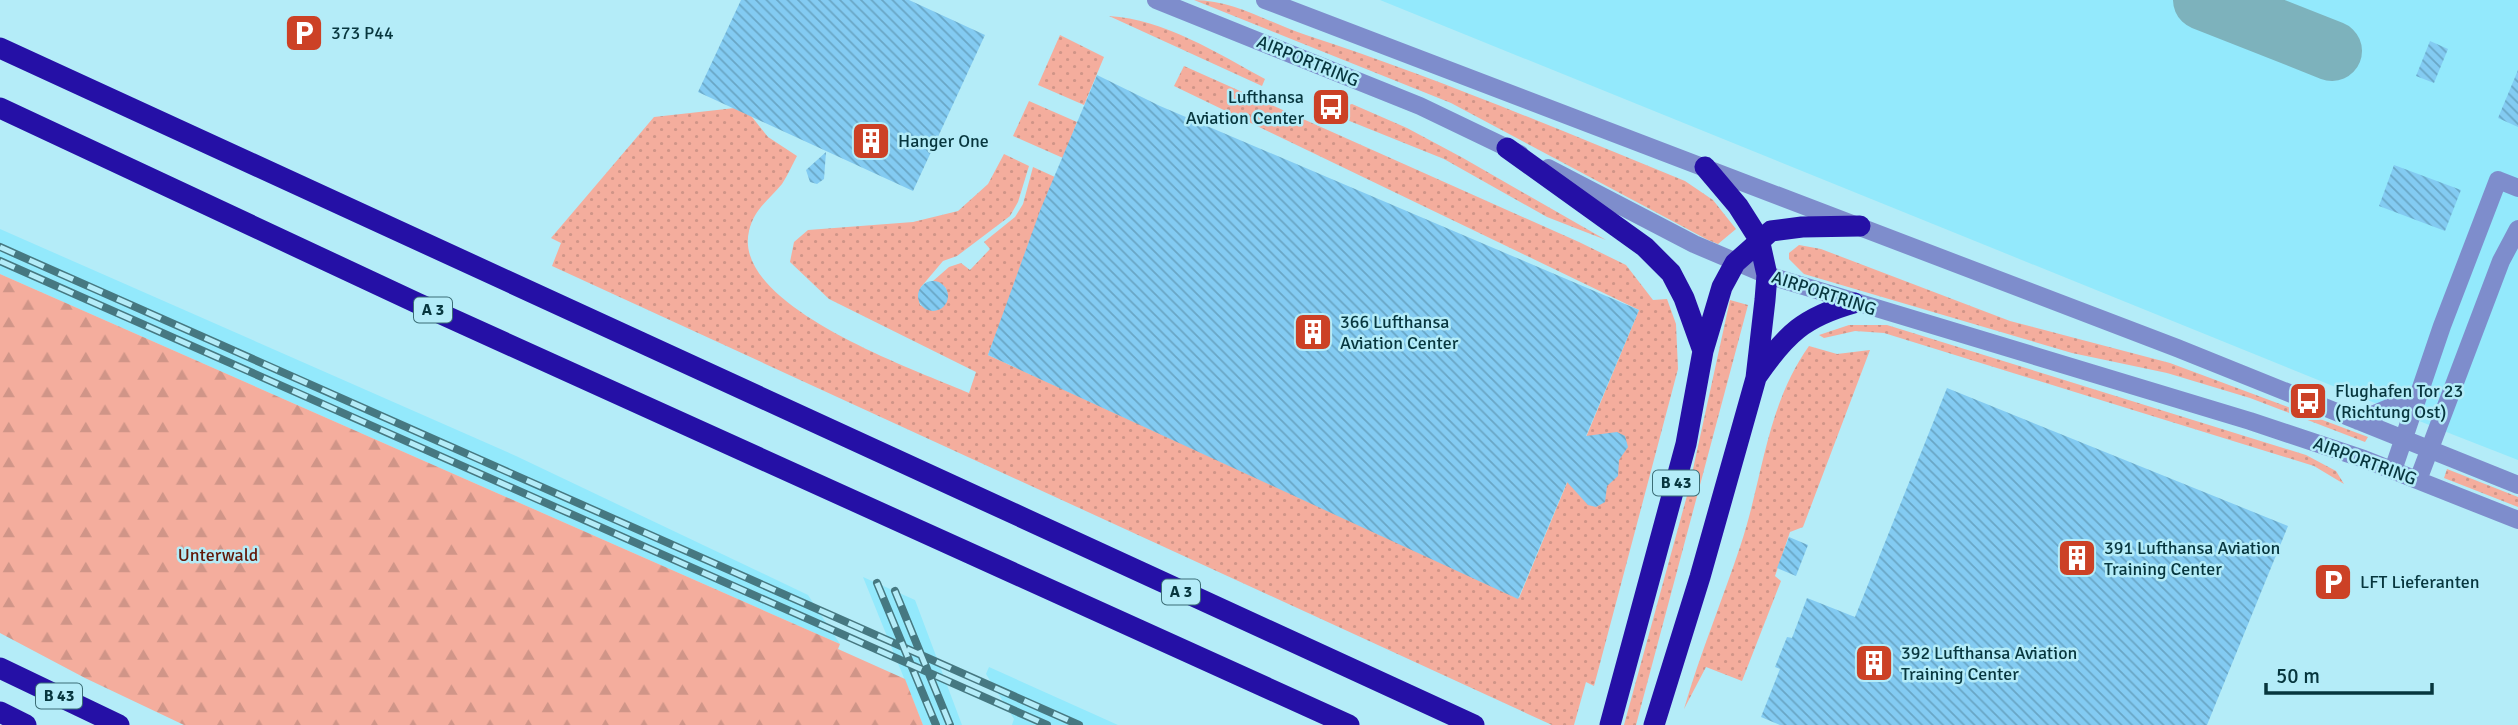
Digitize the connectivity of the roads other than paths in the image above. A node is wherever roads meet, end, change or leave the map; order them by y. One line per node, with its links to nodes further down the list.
1 (1156, 0): 5 (street, AIRPORTRING)
2 (1265, 0): 6 (street, AIRPORTRING)
3 (0, 48): 30 (highway, A 3)
4 (0, 108): 29 (highway, A 3)
5 (1507, 148): 11 (street, AIRPORTRING); 14 (highway)
6 (1705, 167): 8 (street, AIRPORTRING); 10 (highway, B 43)
7 (2518, 188): 16 (street, AIRPORTRING)
8 (1860, 226): 10 (highway); 17 (street, AIRPORTRING)
9 (2518, 229): 19 (street, AIRPORTRING)
10 (1759, 239): 11 (highway); 12 (highway, B 43)
11 (1735, 262): 12 (street, AIRPORTRING); 14 (highway, B 43)
12 (1767, 275): 13 (street, AIRPORTRING); 15 (highway, B 43)
13 (1854, 303): 15 (highway); 20 (street, AIRPORTRING)
14 (1703, 351): 26 (highway, B 43)
15 (1756, 378): 31 (highway, B 43)
16 (2419, 395): 17 (street, AIRPORTRING); 18 (street, AIRPORTRING)
17 (2358, 421): 18 (street, AIRPORTRING)
18 (2404, 440): 19 (street, AIRPORTRING); 20 (street)
19 (2429, 449): 21 (street); 22 (street, AIRPORTRING)
20 (2393, 470): 21 (street, AIRPORTRING)
21 (2417, 480): 23 (street, AIRPORTRING)
22 (2518, 485)
23 (2518, 520)
24 (0, 668): 28 (highway, B 43)
25 (0, 712): 27 (highway, B 43)
26 (1611, 723)
27 (26, 725)
28 (119, 725)
29 (1349, 725)
30 (1474, 725)
31 (1654, 725)

